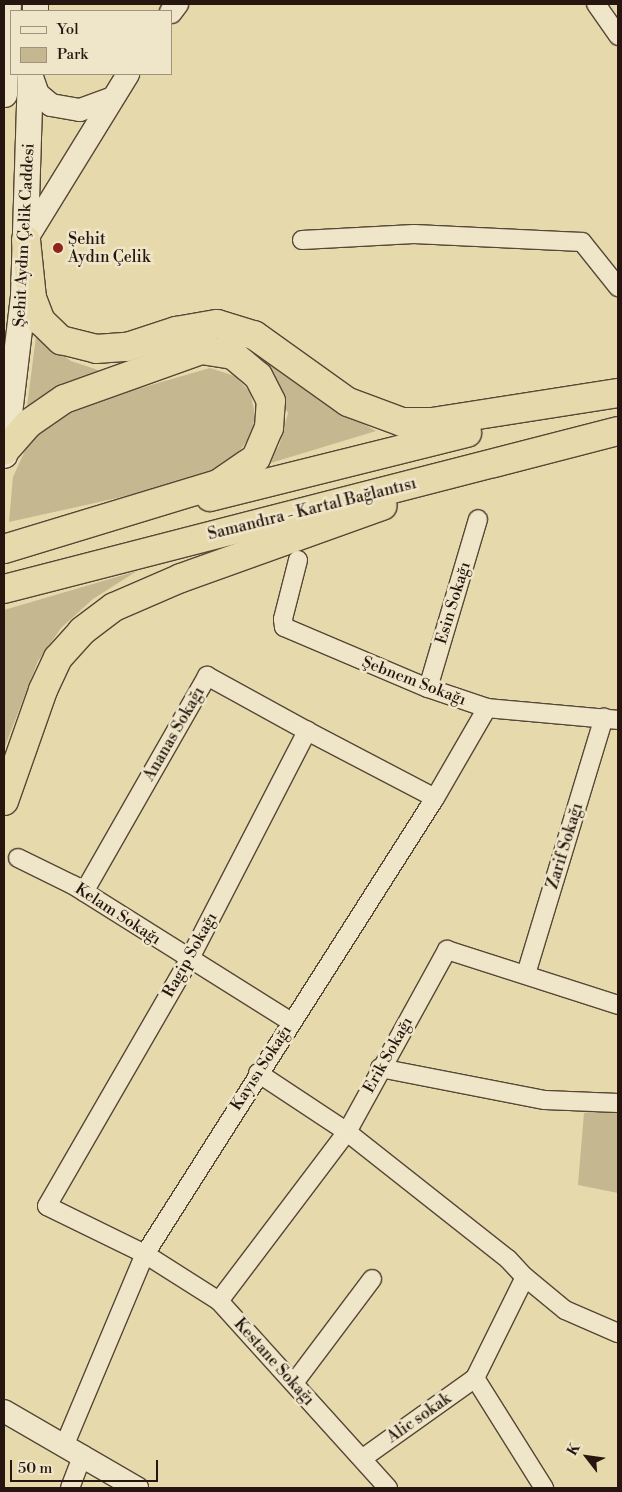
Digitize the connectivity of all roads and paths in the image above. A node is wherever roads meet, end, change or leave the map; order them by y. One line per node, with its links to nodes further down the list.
1 (8, 4): 7 (main road)
2 (596, 4): 3 (street)
3 (618, 36)
4 (30, 75): 8 (street)
5 (30, 75): 9 (main road, Şehit Aydın Çelik Caddesi)
6 (127, 75): 8 (street)
7 (4, 94)
8 (110, 99): 9 (street)
9 (26, 240): 12 (highway); 14 (main road, Şehit Aydın Çelik Caddesi)
10 (302, 240): 11 (street)
11 (618, 287)
12 (618, 394): 17 (highway)
13 (618, 431): 15 (highway, Samandıra - Kartal Bağlantısı)
14 (4, 452): 17 (highway)
15 (482, 466): 19 (highway, Samandıra - Kartal Bağlantısı); 25 (highway)
16 (478, 519): 20 (street, Esin Sokağı)
17 (6, 549)
18 (298, 560): 20 (street, Şebnem Sokağı)
19 (5, 589)
20 (428, 688): 21 (street, Şebnem Sokağı)
21 (487, 708): 22 (street, Şebnem Sokağı); 24 (street, Kayısı Sokağı)
22 (611, 719): 29 (street, Zarif Sokağı)
23 (307, 732): 24 (street); 27 (street, Ananas Sokağı); 28 (street, Ragip Sokağı)
24 (435, 798): 31 (street, Kayısı Sokağı)
25 (4, 801)
26 (18, 858): 27 (street, Kelam Sokağı)
27 (84, 892): 28 (street, Kelam Sokağı)
28 (189, 960): 31 (street, Kelam Sokağı); 36 (street, Ragip Sokağı)
29 (526, 974): 30 (street, Erik Sokağı); 32 (street, Erik Sokağı)
30 (618, 1005)
31 (291, 1022): 33 (street, Kayısı Sokağı)
32 (380, 1068): 34 (street); 35 (street, Erik Sokağı)
33 (258, 1073): 35 (street); 36 (street, Kayısı Sokağı)
34 (618, 1103)
35 (347, 1132): 37 (street); 39 (street, Erik Sokağı)
36 (145, 1254): 39 (street, Kestane Sokağı); 44 (street, Kayısı Sokağı)
37 (525, 1277): 40 (street); 41 (street)
38 (372, 1279): 42 (street)
39 (219, 1301): 42 (street, Kestane Sokağı)
40 (618, 1332)
41 (476, 1378): 45 (street, Alic sokak); 49 (street)
42 (294, 1383): 45 (street, Kestane Sokağı)
43 (4, 1411): 44 (street)
44 (74, 1449): 46 (street, Kayısı Sokağı); 47 (street)
45 (363, 1458): 48 (street, Kestane Sokağı)
46 (70, 1488)
47 (137, 1488)
48 (388, 1488)
49 (544, 1488)

